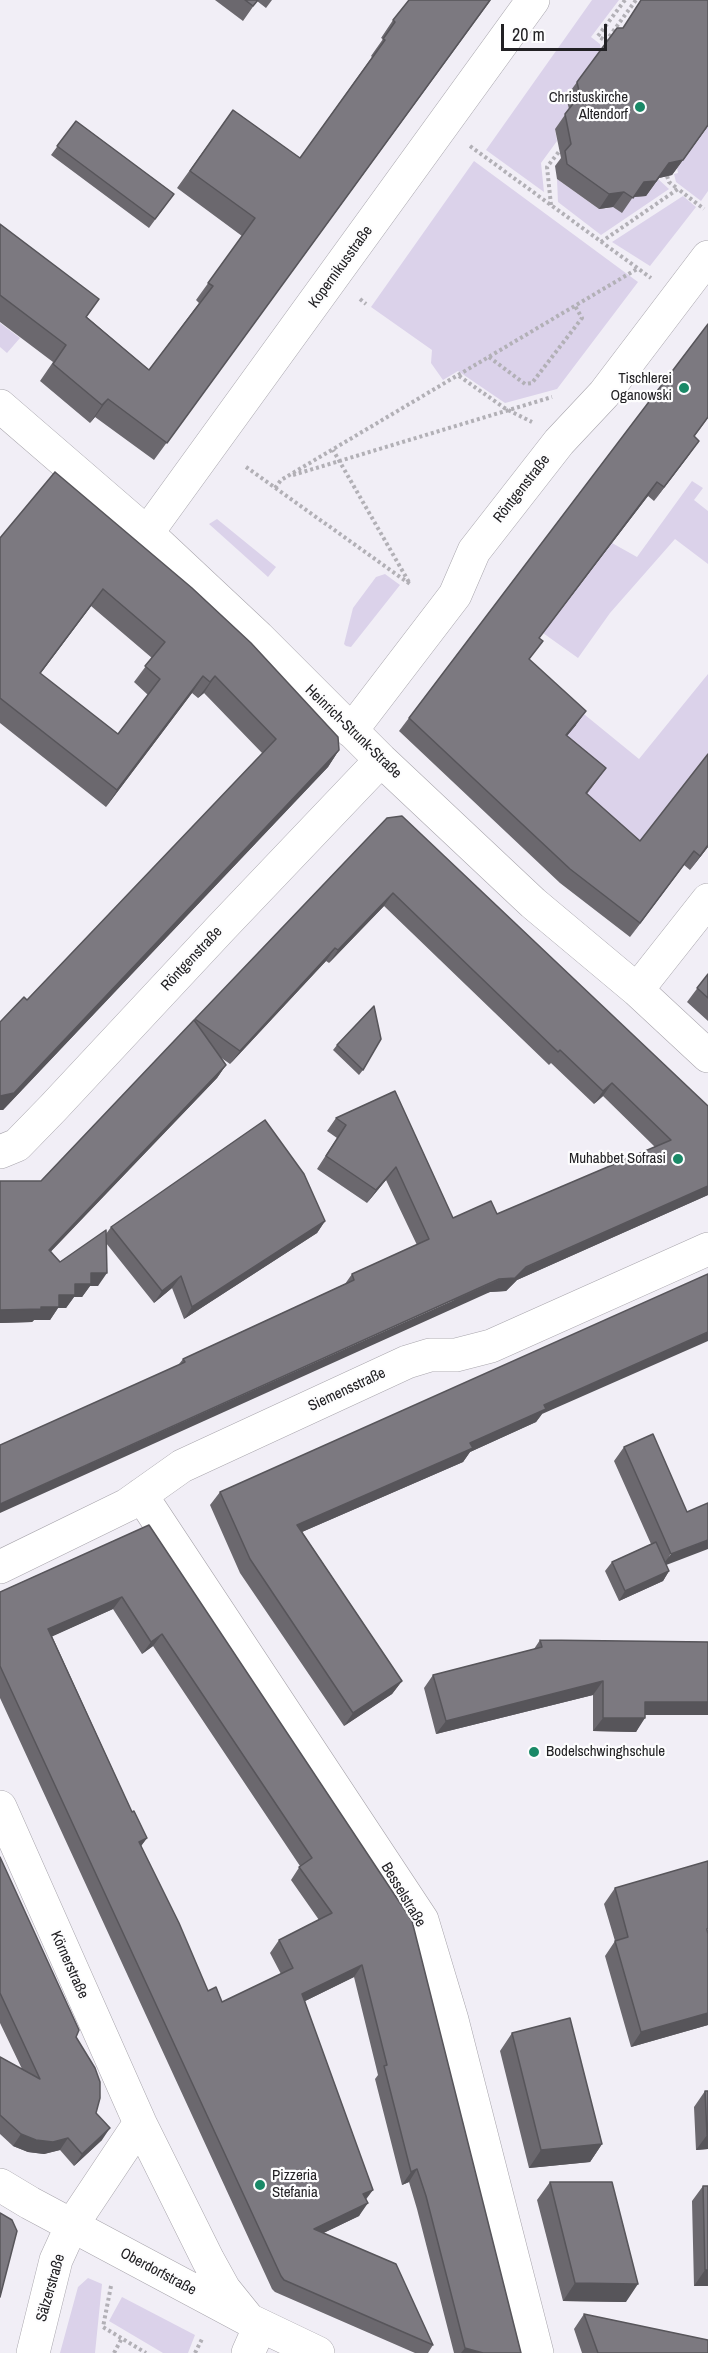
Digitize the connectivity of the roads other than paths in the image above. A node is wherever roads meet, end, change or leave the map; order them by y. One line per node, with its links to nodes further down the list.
1 (533, 0): 4 (street, Kopernikusstraße)
2 (708, 257): 5 (street, Röntgenstraße)
3 (0, 406): 4 (street, Heinrich-Strunk-Straße)
4 (147, 533): 5 (street, Heinrich-Strunk-Straße)
5 (351, 731): 6 (street, Heinrich-Strunk-Straße)
6 (381, 760): 8 (street, Heinrich-Strunk-Straße); 10 (street, Röntgenstraße)
7 (708, 900): 8 (street)
8 (637, 990): 9 (street, Heinrich-Strunk-Straße)
9 (708, 1056)
10 (0, 1152)
11 (708, 1249): 12 (street, Siemensstraße)
12 (141, 1495): 13 (street, Siemensstraße); 21 (street, Besselstraße)
13 (0, 1567)
14 (0, 1807): 15 (street, Körnerstraße)
15 (140, 2123): 17 (street); 18 (street, Körnerstraße)
16 (0, 2185): 17 (street, Oberdorfstraße)
17 (72, 2225): 18 (street, Oberdorfstraße); 19 (street, Sälzerstraße)
18 (252, 2333): 20 (street, Oberdorfstraße)
19 (33, 2353)
20 (318, 2353)
21 (537, 2353)

